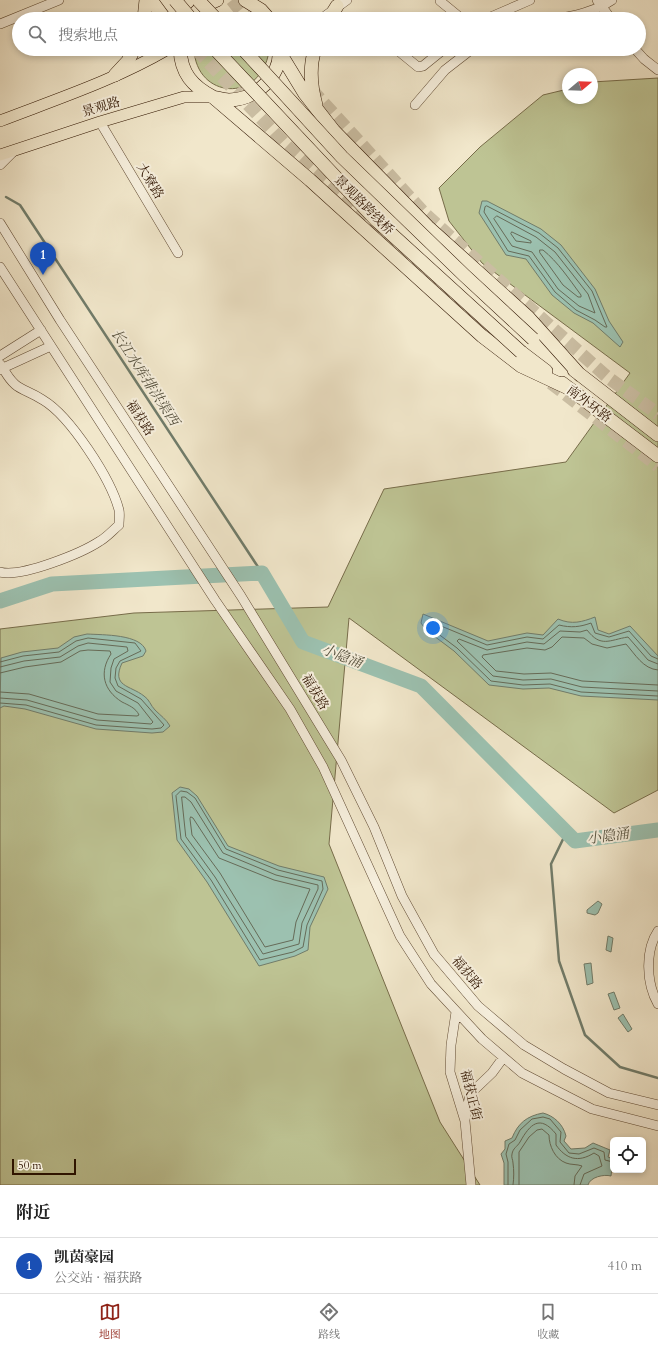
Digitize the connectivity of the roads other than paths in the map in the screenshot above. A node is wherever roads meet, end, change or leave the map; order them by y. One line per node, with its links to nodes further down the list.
1 (59, 0): 13 (street)
2 (146, 0): 14 (highway)
3 (151, 0): 15 (highway)
4 (175, 0): 16 (highway, bridge)
5 (198, 0): 18 (highway, bridge)
6 (217, 0): 17 (highway)
7 (246, 0): 19 (highway)
8 (530, 0): 23 (street)
9 (612, 0): 12 (street)
10 (440, 1): 22 (street)
11 (342, 3): 20 (street); 21 (highway)
12 (599, 4): 24 (street); 25 (street)
13 (30, 12)
14 (145, 12)
15 (160, 12)
16 (184, 12)
17 (197, 12)
18 (209, 12)
19 (263, 12)
20 (330, 12)
21 (335, 12)
22 (453, 12)
23 (502, 12)
24 (587, 12)
25 (605, 12)
26 (12, 19): 27 (street)
27 (0, 24)
28 (130, 56): 41 (highway)
29 (156, 56): 41 (main road, 景观路)
30 (181, 56): 42 (highway)
31 (222, 56): 56 (highway, 景观路跨线桥, bridge)
32 (249, 56): 54 (highway, 景观路跨线桥, bridge)
33 (279, 56): 42 (highway)
34 (284, 56): 44 (highway)
35 (314, 56): 44 (highway)
36 (405, 56): 37 (street)
37 (435, 56)
38 (463, 56): 43 (street)
39 (641, 56): 40 (street)
40 (658, 70)
41 (115, 75): 45 (main road, 景观路)
42 (213, 97): 46 (main road, 景观路); 60 (highway)
43 (415, 105)
44 (319, 112): 59 (highway)
45 (0, 121)
46 (100, 122): 47 (main road, 景观路); 51 (street, 大寮路)
47 (14, 151): 48 (main road, 景观路); 49 (street)
48 (0, 155)
49 (0, 165)
50 (0, 223): 68 (street, 福获路)
51 (178, 253)
52 (0, 267): 53 (street)
53 (41, 330): 55 (street); 57 (street)
54 (533, 339): 59 (highway, 南外环路)
55 (51, 346): 58 (street); 66 (street)
56 (521, 352): 60 (highway, 南外环路)
57 (0, 356)
58 (1, 368): 63 (street)
59 (580, 375): 61 (highway, 南外环路)
60 (568, 388): 62 (highway, 南外环路)
61 (658, 435)
62 (658, 456)
63 (2, 574)
64 (658, 931): 65 (street)
65 (658, 1004)
66 (456, 1012): 67 (street); 69 (street, 福获正街)
67 (503, 1058): 69 (street); 70 (street)
68 (658, 1105)
69 (465, 1121): 71 (street, 福获正街)
70 (658, 1126)
71 (471, 1185)

